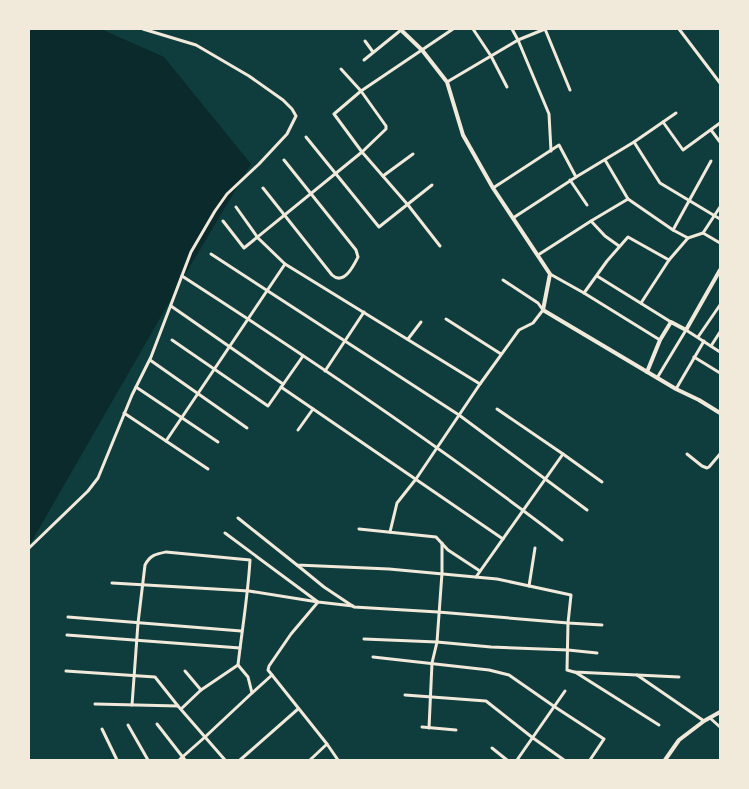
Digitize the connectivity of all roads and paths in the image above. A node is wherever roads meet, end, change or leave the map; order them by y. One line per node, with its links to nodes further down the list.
1 (143, 29): 66 (street)
2 (400, 29): 10 (street); 11 (street)
3 (453, 29): 10 (street)
4 (473, 29): 12 (street)
5 (512, 29): 8 (street)
6 (545, 29): 8 (street); 18 (street)
7 (680, 29): 16 (street)
8 (518, 40): 12 (street); 27 (street)
9 (365, 41): 11 (street)
10 (422, 50): 15 (street); 19 (street)
11 (373, 52): 13 (street)
12 (491, 56): 15 (street); 17 (street)
13 (364, 60)
14 (341, 69): 19 (street)
15 (447, 82): 39 (street)
16 (720, 83)
17 (507, 86)
18 (570, 90)
19 (361, 91): 28 (street); 28 (street)
20 (676, 113): 21 (street)
21 (663, 122): 23 (street); 25 (street)
22 (720, 122): 23 (street)
23 (711, 130): 26 (street)
24 (306, 137): 33 (street)
25 (634, 142): 31 (street); 42 (street)
26 (720, 142)
27 (551, 150): 35 (street); 39 (street)
28 (362, 152): 33 (street); 34 (street)
29 (413, 154): 34 (street)
30 (284, 160): 40 (street)
31 (605, 160): 35 (street); 41 (street)
32 (711, 162): 42 (street)
33 (336, 173): 40 (street); 43 (street)
34 (383, 176): 43 (street)
35 (576, 177): 36 (street)
36 (570, 180): 44 (street); 49 (street)
37 (432, 185): 43 (street)
38 (263, 188): 47 (street)
39 (493, 188): 49 (street)
40 (311, 194): 47 (street); 47 (street)
41 (628, 199): 52 (street); 53 (street)
42 (689, 202): 48 (street); 53 (street)
43 (408, 205): 58 (street)
44 (587, 205)
45 (236, 207): 55 (street)
46 (720, 207): 48 (street)
47 (284, 216): 55 (street)
48 (714, 216): 50 (street); 54 (street)
49 (513, 218): 61 (street)
50 (720, 219)
51 (223, 221): 55 (street)
52 (591, 221): 59 (street); 61 (street)
53 (673, 230): 56 (street)
54 (703, 233): 56 (street); 57 (street)
55 (258, 238): 63 (street)
56 (688, 238): 62 (street)
57 (720, 243)
58 (440, 246)
59 (619, 246): 62 (street); 67 (street)
60 (211, 254): 69 (street)
61 (538, 255): 65 (street)
62 (669, 260): 71 (street)
63 (285, 264): 69 (street); 75 (street)
64 (720, 270): 80 (street)
65 (550, 274): 70 (street); 74 (street)
66 (182, 276): 73 (street); 76 (street)
67 (597, 276): 70 (street); 71 (street)
68 (502, 280): 74 (street)
69 (268, 290): 76 (street); 85 (street)
70 (584, 293): 86 (street)
71 (641, 303): 79 (street)
72 (720, 305): 82 (street)
73 (171, 306): 89 (street); 94 (street)
74 (543, 310): 91 (street); 97 (street)
75 (364, 312): 83 (street); 85 (street)
76 (248, 319): 89 (street); 92 (street)
77 (446, 320): 91 (street)
78 (421, 322): 83 (street)
79 (671, 322): 80 (street); 86 (street)
80 (686, 330): 82 (street); 99 (street)
81 (720, 332): 88 (street)
82 (698, 337): 87 (street)
83 (408, 339): 100 (street)
84 (172, 340): 95 (street)
85 (345, 340): 96 (street); 109 (street)
86 (660, 340): 97 (street)
87 (704, 341): 88 (street); 93 (street)
88 (711, 346): 90 (street)
89 (229, 347): 95 (street); 101 (street)
90 (720, 352)
91 (501, 354): 100 (street)
92 (303, 356): 96 (street); 101 (street)
93 (694, 357): 98 (street); 103 (street)
94 (150, 360): 102 (street); 104 (street)
95 (215, 368): 101 (street); 104 (street)
96 (325, 371): 115 (street)
97 (647, 372): 99 (street)
98 (720, 373)
99 (657, 378): 103 (street)
100 (480, 384): 109 (street)
101 (282, 386): 105 (street)
102 (136, 387): 108 (street); 110 (street)
103 (676, 390): 107 (street)
104 (198, 394): 110 (street); 111 (street)
105 (313, 409): 112 (street); 120 (street)
106 (497, 409): 116 (street)
107 (720, 411)
108 (124, 413): 113 (street); 132 (street)
109 (458, 415): 115 (street); 121 (street)
110 (182, 417): 113 (street); 114 (street)
111 (247, 428)
112 (298, 430)
113 (166, 441): 119 (street)
114 (218, 442)
115 (437, 447): 120 (street); 124 (street)
116 (563, 454): 121 (street); 122 (street)
117 (688, 454): 118 (street)
118 (720, 454)
119 (208, 469)
120 (416, 479): 127 (street); 129 (street)
121 (546, 480): 123 (street); 124 (street)
122 (602, 482)
123 (587, 510)
124 (524, 511): 129 (street); 130 (street)
125 (238, 518): 134 (street)
126 (359, 529): 127 (street)
127 (390, 532): 131 (street)
128 (225, 533): 142 (street)
129 (503, 540): 135 (street)
130 (562, 540)
131 (442, 543): 135 (street); 136 (street)
132 (29, 548)
133 (535, 548): 140 (street)
134 (297, 565): 136 (street); 143 (street)
135 (480, 571): 137 (street)
136 (442, 573): 137 (street); 144 (street)
137 (476, 577): 140 (street)
138 (112, 583): 139 (street)
139 (144, 585): 141 (street); 141 (street); 146 (street)
140 (529, 586): 147 (street)
141 (249, 591): 142 (street); 149 (street)
142 (318, 602): 143 (street); 164 (street)
143 (354, 606): 144 (street)
144 (438, 612): 147 (street); 153 (street)
145 (68, 617): 146 (street)
146 (138, 623): 149 (street); 152 (street)
147 (568, 624): 148 (street); 155 (street)
148 (602, 625)
149 (242, 631): 154 (street)
150 (66, 635): 152 (street)
151 (364, 638): 153 (street)
152 (137, 640): 154 (street); 163 (street)
153 (437, 642): 155 (street); 158 (street)
154 (240, 648): 159 (street)
155 (568, 650): 156 (street); 162 (street)
156 (597, 653)
157 (373, 657): 158 (street)
158 (432, 664): 171 (street); 175 (street)
159 (238, 665): 167 (street); 169 (street)
160 (66, 671): 163 (street)
161 (185, 671): 167 (street)
162 (574, 672): 165 (street); 183 (street)
163 (134, 675): 173 (street); 174 (street)
164 (272, 675): 169 (street); 177 (street)
165 (636, 675): 166 (street); 180 (street)
166 (679, 677)
167 (201, 690): 176 (street)
168 (565, 691): 175 (street)
169 (252, 693): 189 (street)
170 (405, 695): 171 (street)
171 (430, 697): 186 (street); 190 (street)
172 (95, 704): 173 (street)
173 (132, 705): 174 (street)
174 (178, 706): 176 (street)
175 (554, 707): 190 (street); 204 (street)
176 (181, 709): 189 (street)
177 (298, 709): 191 (street); 198 (street)
178 (720, 712): 179 (street)
179 (710, 718): 180 (street); 185 (street)
180 (704, 721): 205 (street)
181 (157, 724): 193 (street)
182 (128, 725): 195 (street)
183 (659, 725)
184 (422, 727): 186 (street)
185 (720, 727)
186 (429, 728): 188 (street)
187 (102, 729): 194 (street)
188 (456, 730)
189 (205, 737): 193 (street); 197 (street)
190 (533, 738): 202 (street); 203 (street)
191 (327, 744): 199 (street); 200 (street)
192 (492, 748): 201 (street)
193 (184, 758): 196 (street)
194 (117, 760)
195 (148, 760)
196 (179, 760)
197 (225, 760)
198 (240, 760)
199 (310, 760)
200 (338, 760)
201 (507, 760)
202 (518, 760)
203 (564, 760)
204 (590, 760)
205 (665, 760)

